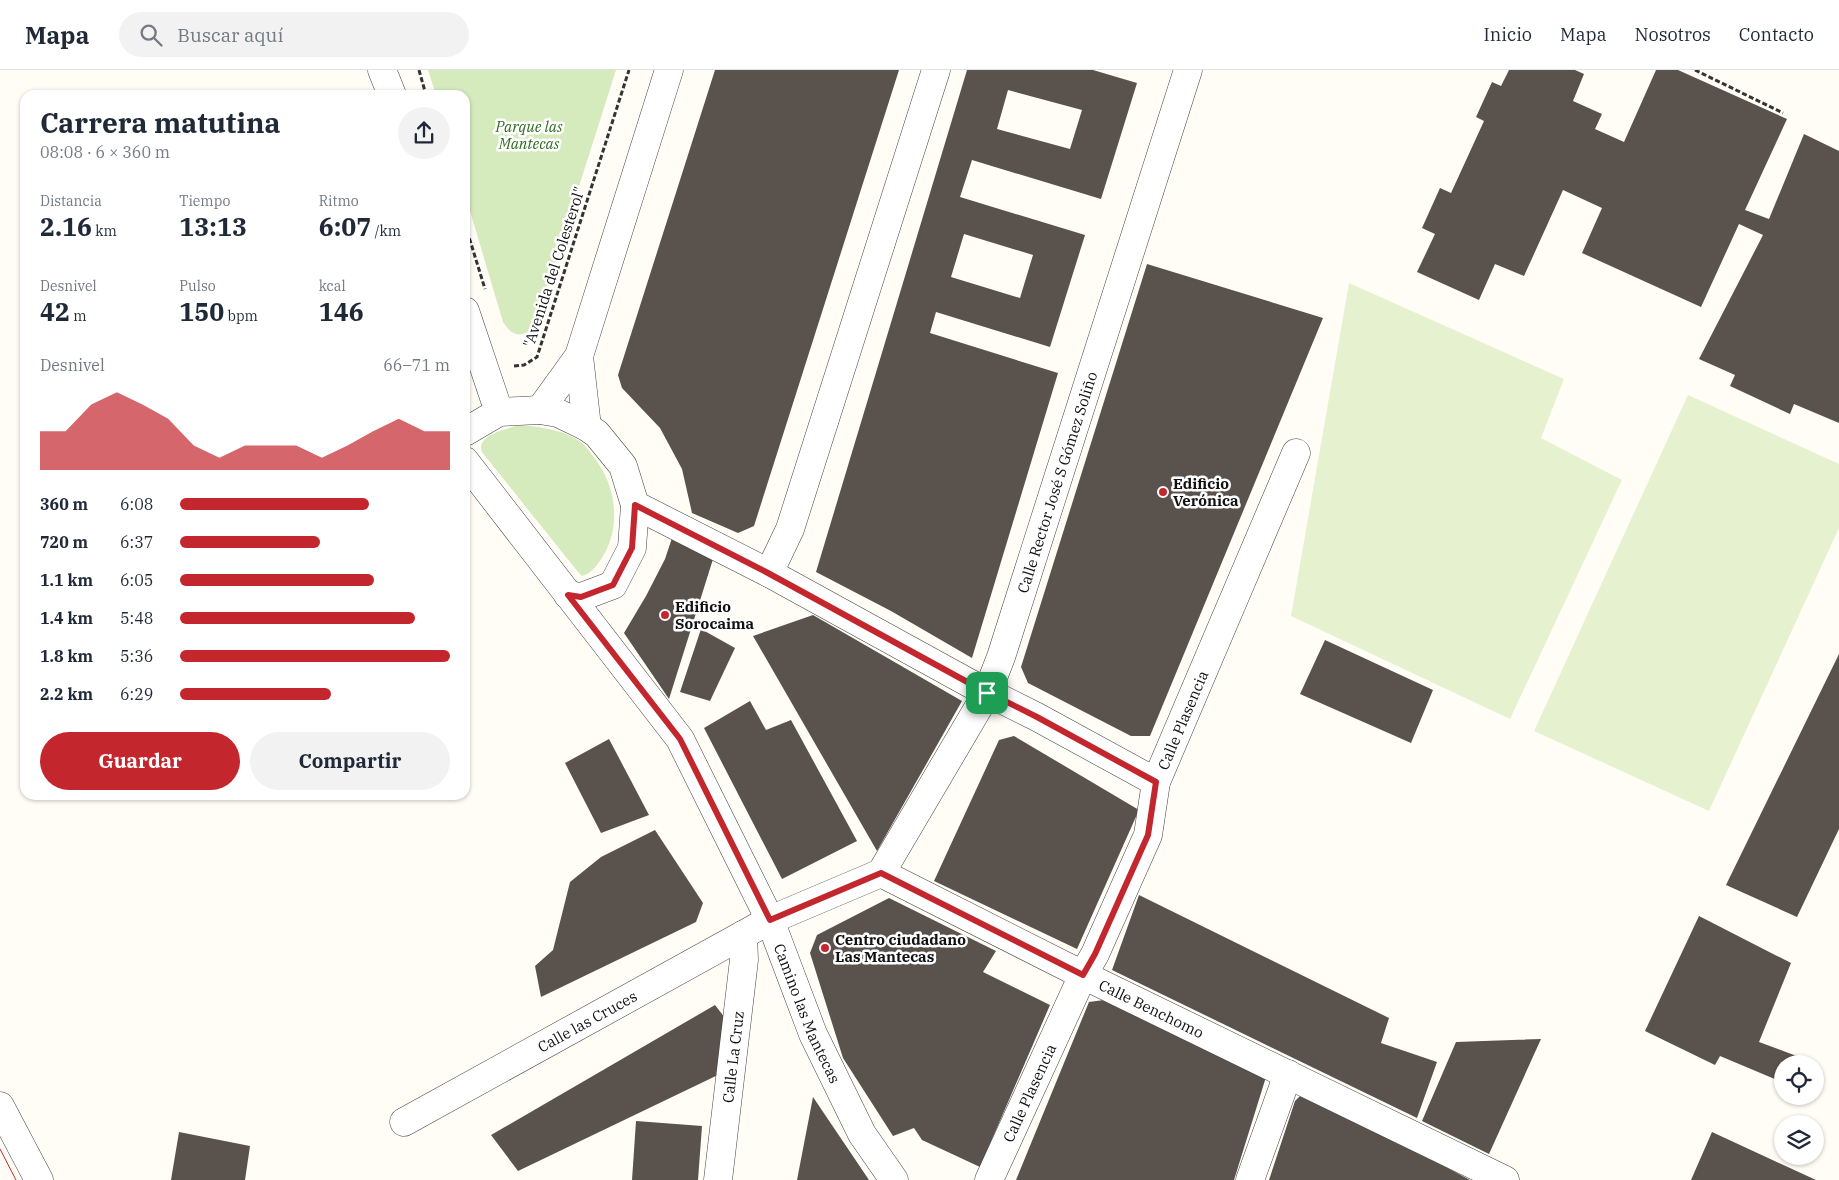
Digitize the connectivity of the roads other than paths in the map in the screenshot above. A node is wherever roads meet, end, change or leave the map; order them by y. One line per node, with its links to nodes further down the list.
1 (373, 70): 6 (street)
2 (382, 70): 7 (street)
3 (669, 70): 9 (street)
4 (936, 70): 17 (street)
5 (1188, 70): 21 (street, Calle Rector José S Gómez Soliño)
6 (373, 90)
7 (390, 90)
8 (470, 326): 11 (street)
9 (579, 356): 10 (street); 12 (street)
10 (540, 410): 11 (street); 12 (street)
11 (499, 412): 13 (street)
12 (587, 427): 16 (street)
13 (470, 429)
14 (1296, 452): 22 (street, Calle Plasencia)
15 (470, 468): 19 (street, Camino las Mantecas)
16 (635, 505): 17 (street); 18 (street)
17 (768, 573): 21 (street)
18 (613, 585): 19 (street); 20 (street)
19 (568, 595): 20 (street, Camino las Mantecas)
20 (601, 639): 24 (street, Camino las Mantecas)
21 (987, 693): 22 (street); 23 (street, Calle Rector José S Gómez Soliño)
22 (1156, 782): 26 (street, Calle Plasencia)
23 (881, 873): 24 (street); 26 (street, Calle Benchomo)
24 (770, 920): 25 (street, Calle las Cruces); 33 (street, Camino las Mantecas)
25 (743, 935): 29 (street, Calle las Cruces); 32 (street, Calle La Cruz)
26 (1083, 975): 27 (street, Calle Benchomo); 34 (street, Calle Plasencia)
27 (1288, 1074): 30 (street, Calle Benchomo); 35 (street)
28 (0, 1106): 31 (street)
29 (404, 1122)
30 (1501, 1179)
31 (39, 1180)
32 (718, 1180)
33 (894, 1180)
34 (989, 1180)
35 (1250, 1180)

